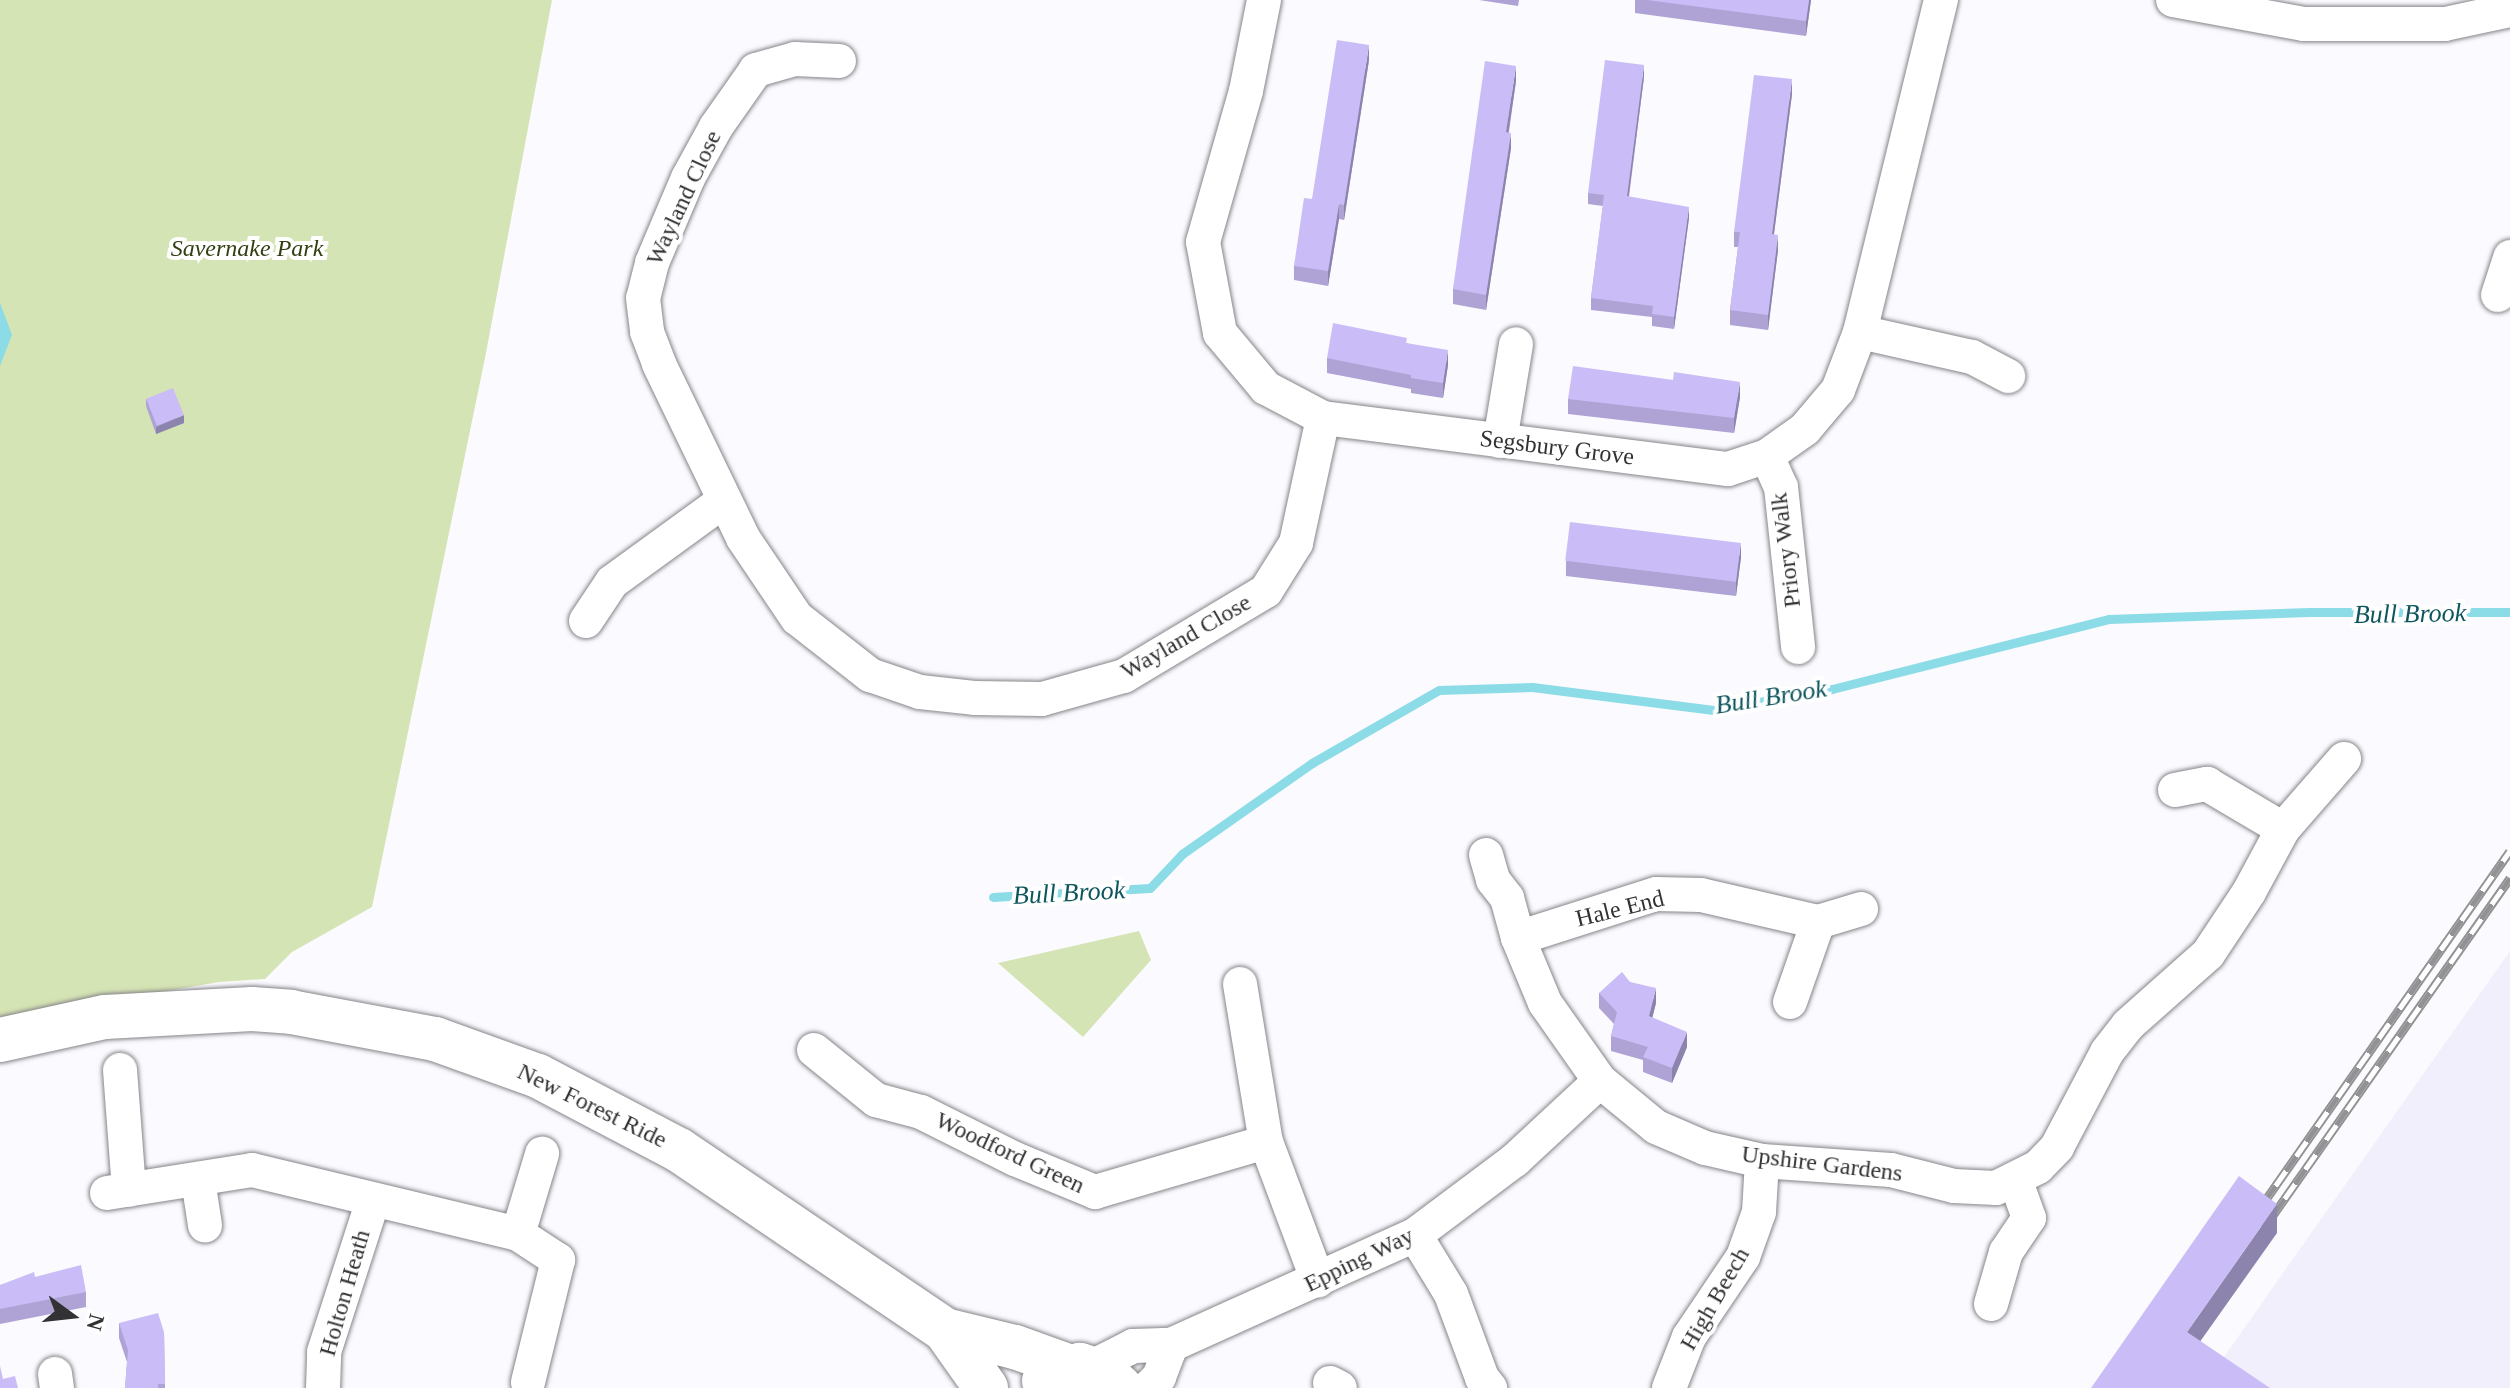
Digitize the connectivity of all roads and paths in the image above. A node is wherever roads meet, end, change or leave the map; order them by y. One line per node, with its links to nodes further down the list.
1 (1264, 0): 11 (street, Segsbury Grove)
2 (1941, 0): 8 (street, Segsbury Grove)
3 (2173, 0): 4 (street)
4 (2510, 10)
5 (839, 61): 14 (street, Wayland Close)
6 (2510, 257): 7 (street)
7 (2498, 295)
8 (1860, 332): 10 (street); 13 (street, Segsbury Grove)
9 (1516, 344): 12 (street)
10 (2008, 376)
11 (1323, 418): 12 (street, Segsbury Grove); 14 (street, Wayland Close)
12 (1500, 441): 13 (street, Segsbury Grove)
13 (1767, 456): 16 (street, Priory Walk)
14 (722, 502): 15 (street)
15 (586, 621)
16 (1798, 647)
17 (2344, 759): 19 (street, Upshire Gardens)
18 (2175, 790): 19 (street)
19 (2283, 829): 33 (street, Upshire Gardens)
20 (1486, 855): 23 (street)
21 (1861, 909): 22 (street, Hale End)
22 (1818, 922): 23 (street, Hale End); 25 (street)
23 (1518, 938): 29 (street)
24 (1240, 984): 30 (street)
25 (1790, 1002)
26 (0, 1040): 41 (main road, New Forest Ride)
27 (814, 1050): 30 (street, Woodford Green)
28 (120, 1070): 34 (street)
29 (1600, 1081): 32 (street, Upshire Gardens); 38 (street, Epping Way)
30 (1266, 1142): 39 (street)
31 (542, 1154): 37 (street)
32 (1762, 1161): 33 (street, Upshire Gardens); 49 (street, High Beech)
33 (2015, 1179): 40 (street)
34 (198, 1180): 35 (street); 36 (street)
35 (373, 1200): 37 (street); 46 (street, Holton Heath)
36 (205, 1225)
37 (518, 1234): 44 (street)
38 (1415, 1235): 39 (street, Epping Way); 45 (street)
39 (1318, 1281): 42 (street, Epping Way)
40 (1991, 1304)
41 (945, 1330): 43 (main road, New Forest Ride); 47 (main road, New Forest Ride)
42 (1171, 1345): 43 (street, Epping Way); 48 (street)
43 (1080, 1377)
44 (528, 1382)
45 (1476, 1385)
46 (323, 1388)
47 (986, 1388)
48 (1148, 1388)
49 (1669, 1388)

